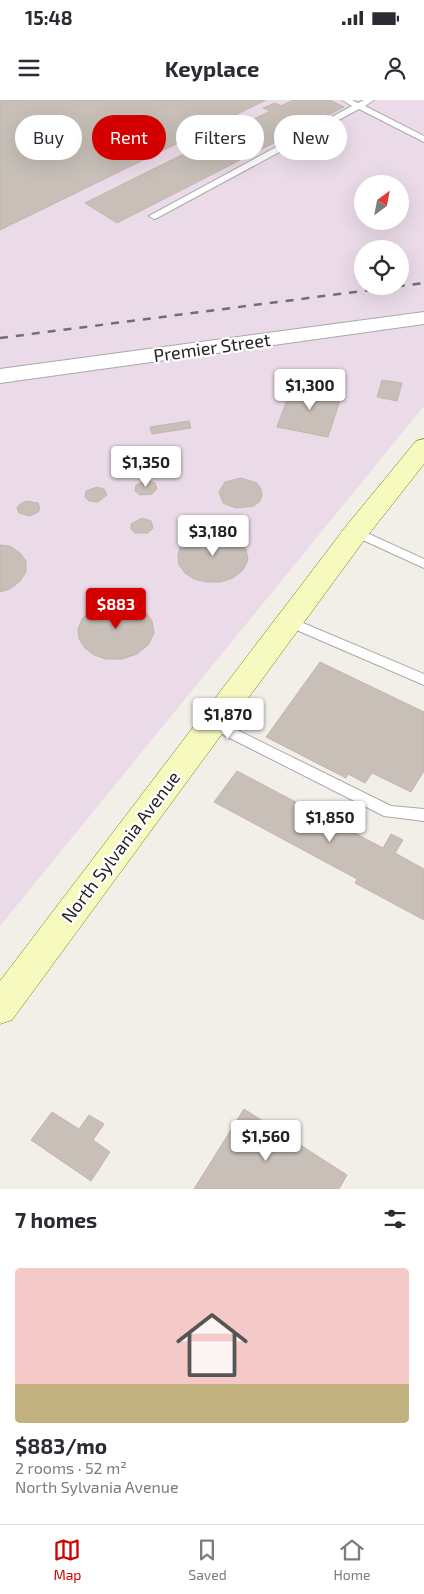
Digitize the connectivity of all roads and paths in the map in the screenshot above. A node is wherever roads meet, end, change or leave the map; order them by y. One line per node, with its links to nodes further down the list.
1 (346, 100): 3 (lane)
2 (370, 100): 3 (lane)
3 (358, 106): 4 (lane); 5 (lane)
4 (424, 140)
5 (154, 216)
6 (424, 318): 7 (street, Premier Street)
7 (0, 376)
8 (424, 447): 9 (main road, North Sylvania Avenue)
9 (356, 532): 10 (lane); 11 (main road, North Sylvania Avenue)
10 (424, 564)
11 (289, 622): 12 (lane); 13 (main road, North Sylvania Avenue)
12 (424, 680)
13 (213, 723): 14 (lane); 15 (main road, North Sylvania Avenue)
14 (424, 815)
15 (0, 1008)

